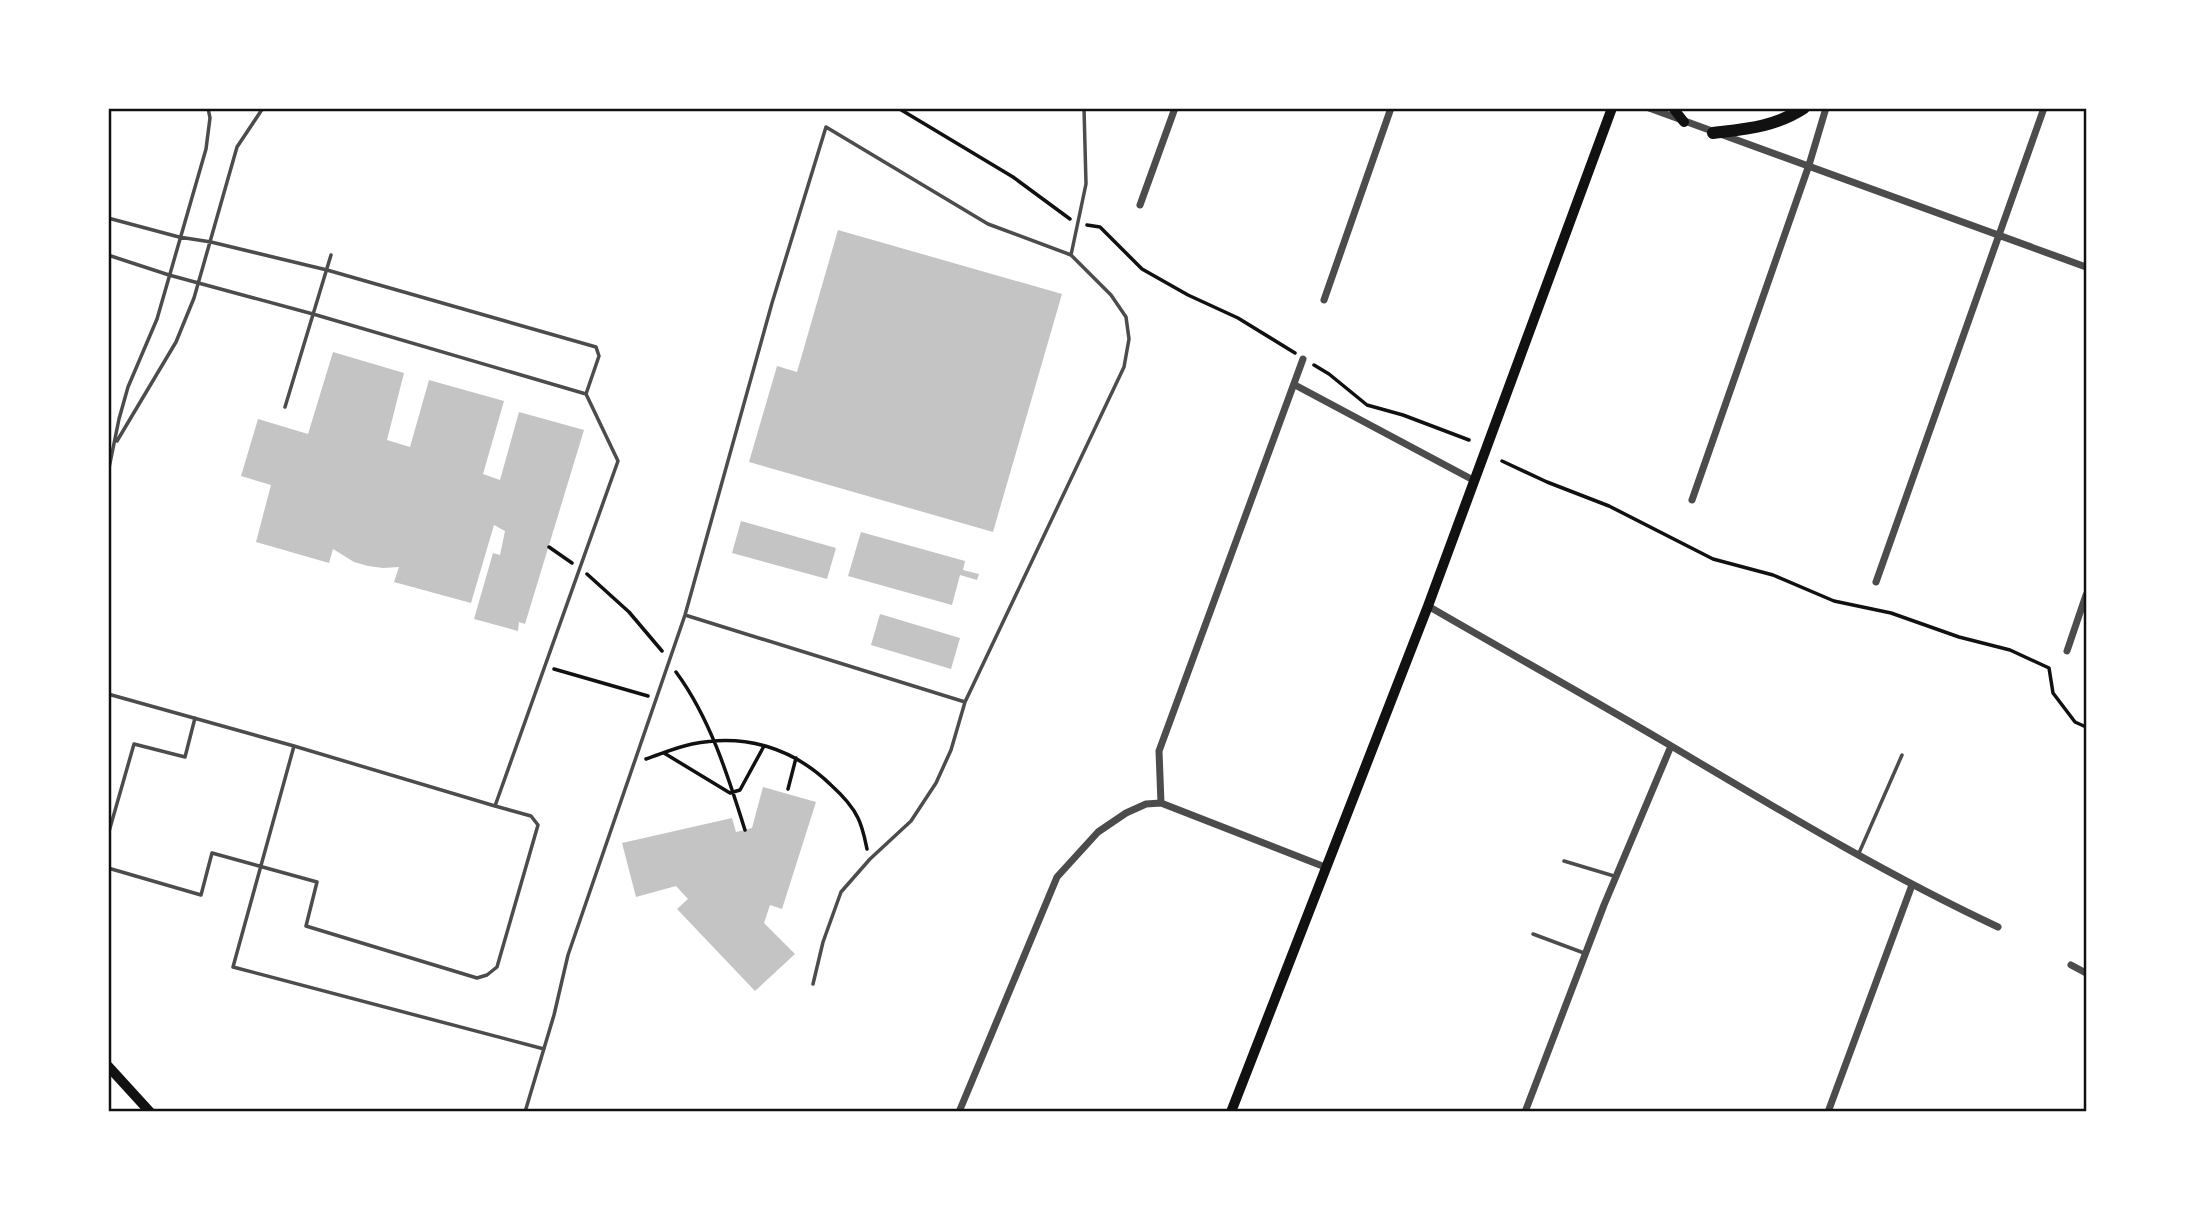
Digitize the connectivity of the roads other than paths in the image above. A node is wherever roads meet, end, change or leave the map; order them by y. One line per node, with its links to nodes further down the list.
1 (208, 108): 18 (lane)
2 (263, 108): 19 (lane)
3 (1084, 108): 20 (lane)
4 (1175, 108): 15 (street)
5 (1391, 108): 27 (street)
6 (1612, 108): 35 (main road)
7 (1649, 108): 12 (street)
8 (1673, 108): 12 (main road)
9 (1804, 108): 13 (highway)
10 (1826, 108): 14 (street)
11 (2044, 108): 17 (street)
12 (1684, 122): 13 (street)
13 (1713, 132): 14 (street)
14 (1809, 165): 17 (street); 36 (street)
15 (1140, 205)
16 (108, 218): 18 (lane)
17 (2000, 235): 23 (street); 37 (street)
18 (180, 237): 19 (lane); 25 (lane)
19 (211, 242): 24 (lane); 26 (lane)
20 (1071, 254): 40 (lane); 43 (lane)
21 (108, 255): 25 (lane)
22 (331, 255): 24 (lane)
23 (2087, 267)
24 (327, 270): 28 (lane); 31 (lane)
25 (169, 275): 26 (lane); 33 (lane)
26 (198, 282): 28 (lane); 33 (lane)
27 (1324, 300)
28 (313, 314): 31 (lane); 32 (lane)
29 (1303, 359): 30 (street)
30 (1295, 385): 35 (street); 48 (street)
31 (586, 394): 49 (lane)
32 (285, 407)
33 (116, 442): 34 (lane)
34 (108, 473)
35 (1475, 481): 39 (main road)
36 (1692, 500)
37 (1876, 582)
38 (2087, 595): 41 (street)
39 (1428, 607): 46 (street); 54 (main road)
40 (685, 615): 43 (lane); 64 (lane)
41 (2067, 651)
42 (108, 694): 44 (lane)
43 (965, 702): 63 (lane)
44 (195, 718): 45 (lane); 50 (lane)
45 (294, 746): 49 (lane); 53 (lane)
46 (1671, 746): 51 (street); 56 (street)
47 (1902, 755): 51 (lane)
48 (1161, 803): 54 (street); 68 (street)
49 (495, 806): 53 (lane)
50 (108, 835)
51 (1858, 855): 57 (street)
52 (1564, 861): 56 (lane)
53 (261, 867): 55 (lane); 64 (lane)
54 (1325, 867): 69 (main road)
55 (108, 868)
56 (1616, 877): 60 (street)
57 (1912, 885): 58 (street); 71 (street)
58 (1998, 927)
59 (1533, 934): 60 (lane)
60 (1586, 954): 70 (street)
61 (2071, 965): 62 (street)
62 (2087, 973)
63 (813, 984)
64 (544, 1049): 67 (lane)
65 (108, 1066): 66 (main road)
66 (150, 1111)
67 (525, 1111)
68 (959, 1111)
69 (1231, 1111)
70 (1525, 1111)
71 (1828, 1111)

